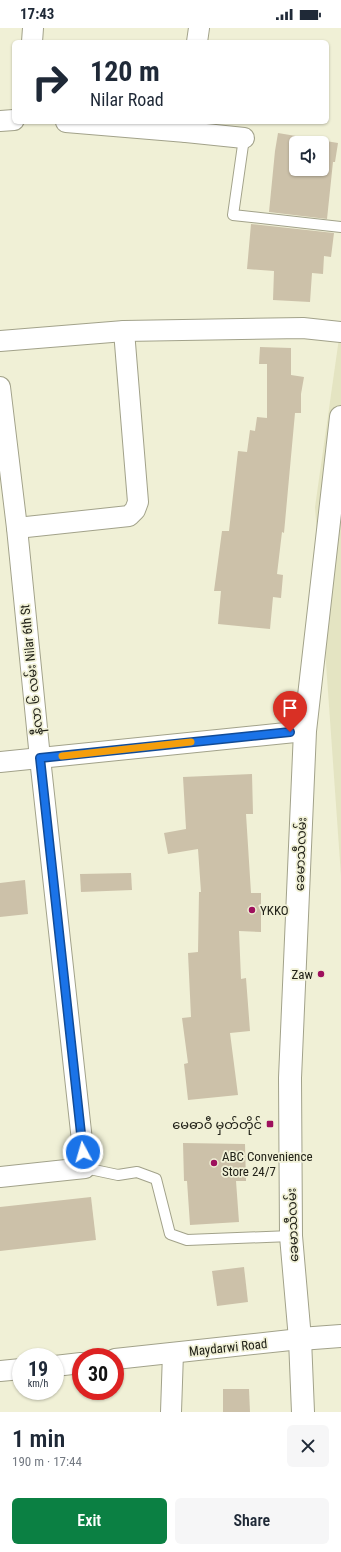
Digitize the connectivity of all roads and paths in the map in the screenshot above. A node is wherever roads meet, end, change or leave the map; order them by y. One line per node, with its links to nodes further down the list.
1 (33, 28): 3 (street)
2 (199, 28): 4 (street)
3 (32, 40)
4 (197, 40)
5 (12, 120): 6 (street)
6 (0, 121)
7 (114, 124): 8 (street)
8 (186, 127): 9 (street)
9 (244, 138): 10 (lane)
10 (341, 227)
11 (124, 331): 12 (street); 13 (street); 16 (street)
12 (341, 332)
13 (0, 342)
14 (0, 387): 16 (street, နီလာ ၆ လမ်း Nilar 6th St)
15 (341, 417): 17 (main road, ခေမာသီလမ်း)
16 (17, 528): 18 (street, နီလာ ၆ လမ်း Nilar 6th St)
17 (305, 731): 18 (street); 22 (main road, ခေမာသီလမ်း)
18 (40, 758): 19 (street); 20 (street, နီလာ ၆ လမ်း Nilar 6th St)
19 (0, 762)
20 (85, 1168): 21 (street); 22 (lane)
21 (0, 1176)
22 (291, 1236): 24 (main road, ခေမာသီလမ်း)
23 (341, 1336): 24 (main road, Maydarwi Road)
24 (300, 1339): 25 (street, Maydarwi Road); 30 (main road, ခေမာသီလမ်း)
25 (173, 1353): 26 (street, Maydarwi Road); 29 (street)
26 (124, 1358)
27 (12, 1370): 28 (street)
28 (0, 1371)
29 (171, 1412)
30 (303, 1412)

